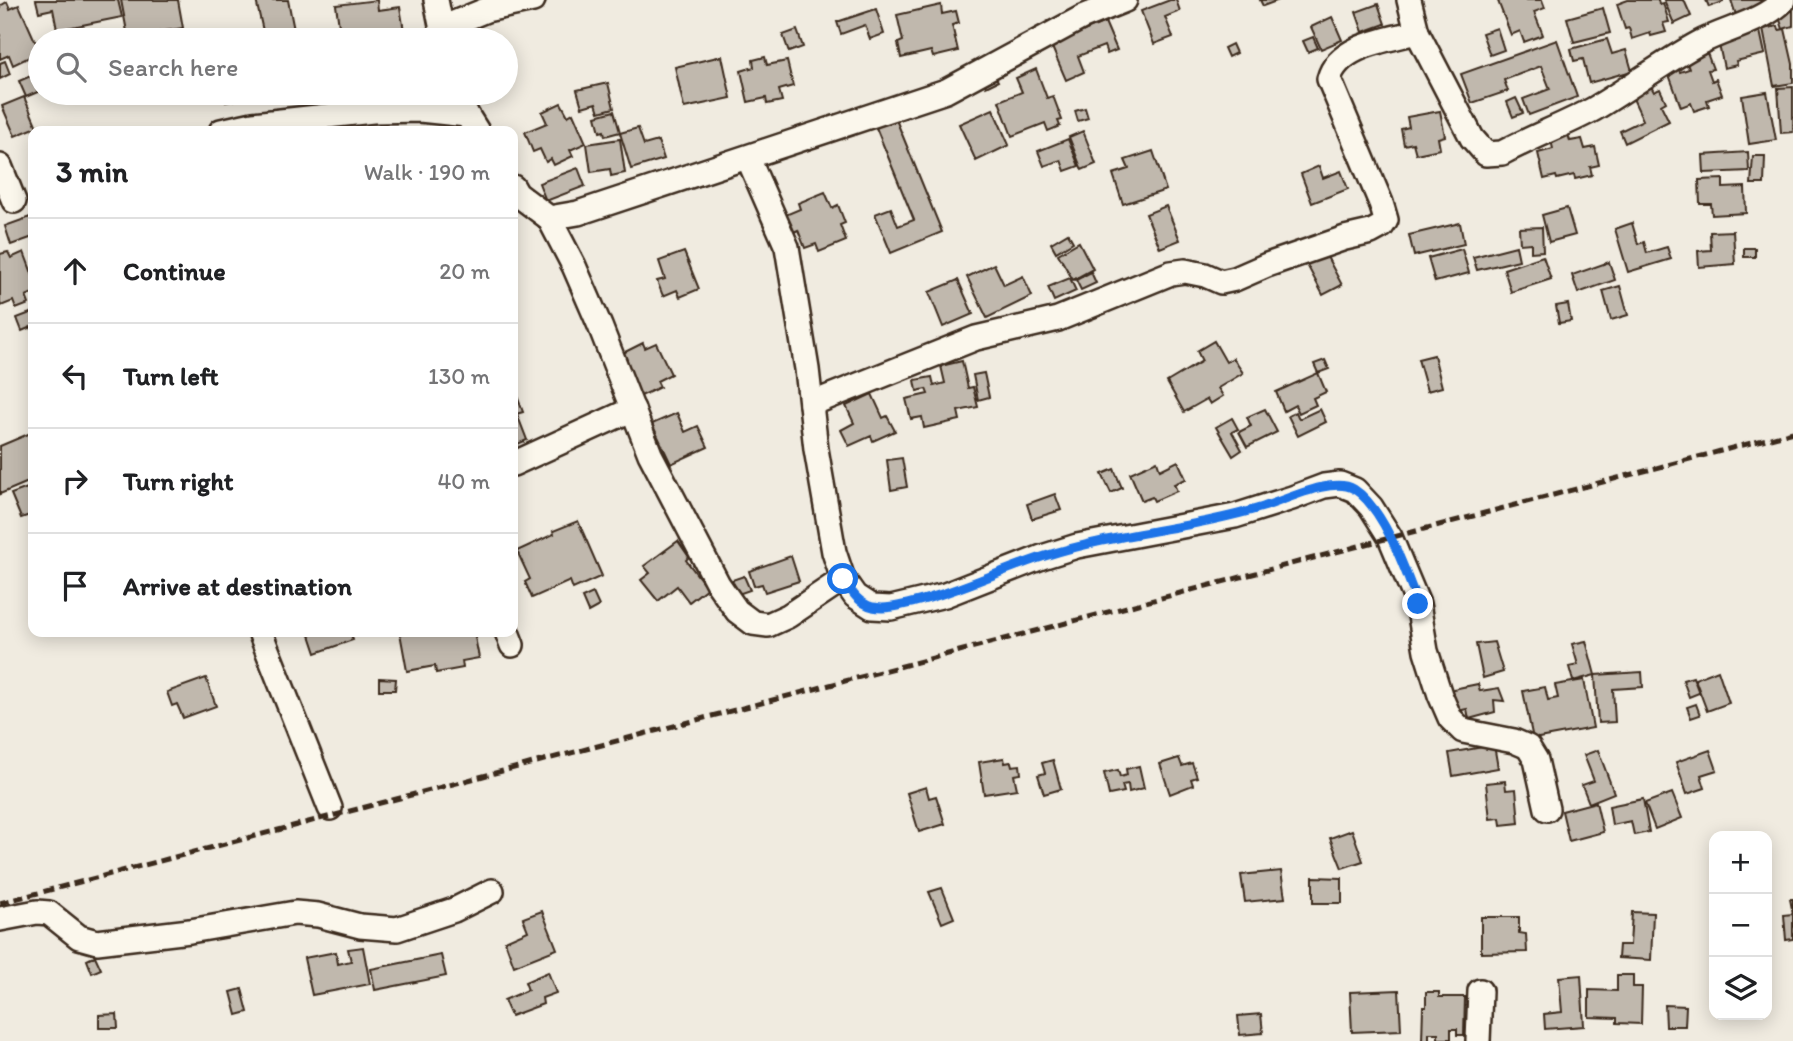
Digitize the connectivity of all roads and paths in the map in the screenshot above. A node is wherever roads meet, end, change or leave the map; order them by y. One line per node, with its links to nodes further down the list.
1 (436, 0): 6 (street)
2 (533, 0): 7 (street)
3 (1125, 0): 12 (street)
4 (1409, 0): 8 (street)
5 (1784, 0): 8 (street)
6 (442, 28)
7 (454, 28)
8 (1418, 32): 17 (street)
9 (463, 105): 10 (street)
10 (472, 123): 11 (street)
11 (244, 126)
12 (748, 158): 16 (street); 17 (street)
13 (0, 166): 15 (street)
14 (518, 195): 16 (street)
15 (16, 200)
16 (549, 218): 18 (street)
17 (811, 404): 20 (street)
18 (633, 409): 19 (street); 20 (street)
19 (518, 462)
20 (843, 579): 23 (street)
21 (262, 637): 22 (street)
22 (330, 808)
23 (1546, 808)
24 (492, 891): 25 (street)
25 (0, 919)
26 (1480, 991): 27 (street)
27 (1478, 1041)

